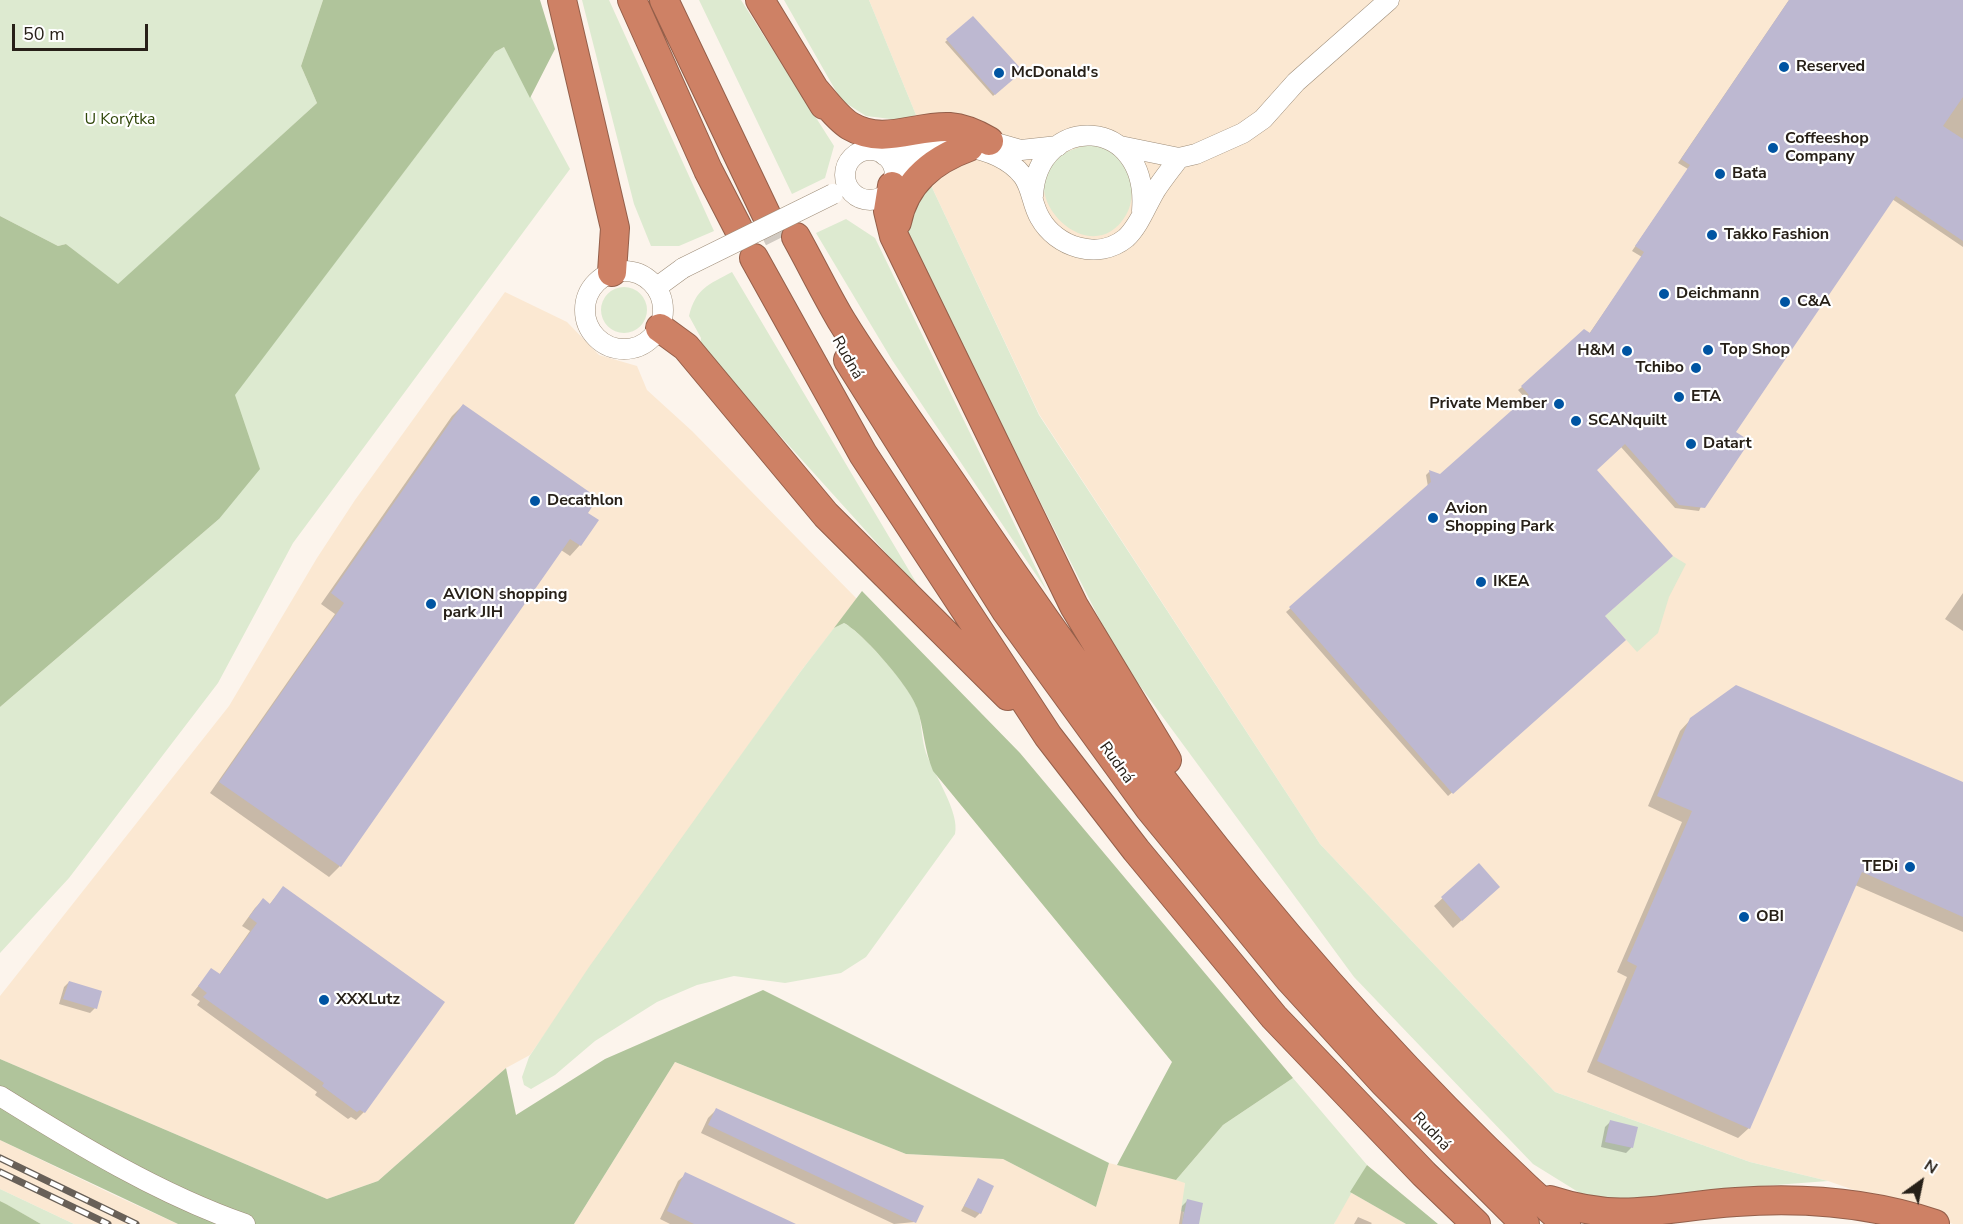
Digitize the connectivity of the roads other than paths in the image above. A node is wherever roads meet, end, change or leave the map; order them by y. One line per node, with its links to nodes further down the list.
1 (562, 0): 20 (highway)
2 (632, 0): 17 (highway)
3 (664, 0): 15 (highway)
4 (760, 0): 6 (highway)
5 (1389, 0): 11 (street)
6 (814, 90): 7 (highway); 10 (highway)
7 (979, 144): 8 (street); 10 (street); 12 (street); 14 (street); 18 (highway)
8 (1058, 146): 9 (street); 14 (street)
9 (1120, 146): 11 (street); 16 (street)
10 (877, 153): 12 (street); 13 (street)
11 (1179, 158): 16 (street)
12 (893, 181): 13 (street); 18 (highway)
13 (841, 191): 21 (street, bridge)
14 (1033, 196): 16 (street)
15 (773, 210)
16 (1142, 214)
17 (738, 228)
18 (894, 236): 24 (highway)
19 (754, 258): 23 (highway, Rudná)
20 (612, 272): 21 (street); 22 (street)
21 (657, 287): 22 (street)
22 (660, 328): 23 (highway)
23 (1048, 736): 29 (highway, Rudná)
24 (1292, 941): 26 (highway); 30 (highway, Rudná)
25 (0, 1096): 28 (street)
26 (1512, 1176): 27 (highway); 31 (highway)
27 (1767, 1201): 32 (highway); 33 (highway)
28 (244, 1224)
29 (1476, 1224)
30 (1525, 1224)
31 (1566, 1224)
32 (1719, 1224)
33 (1935, 1224)

